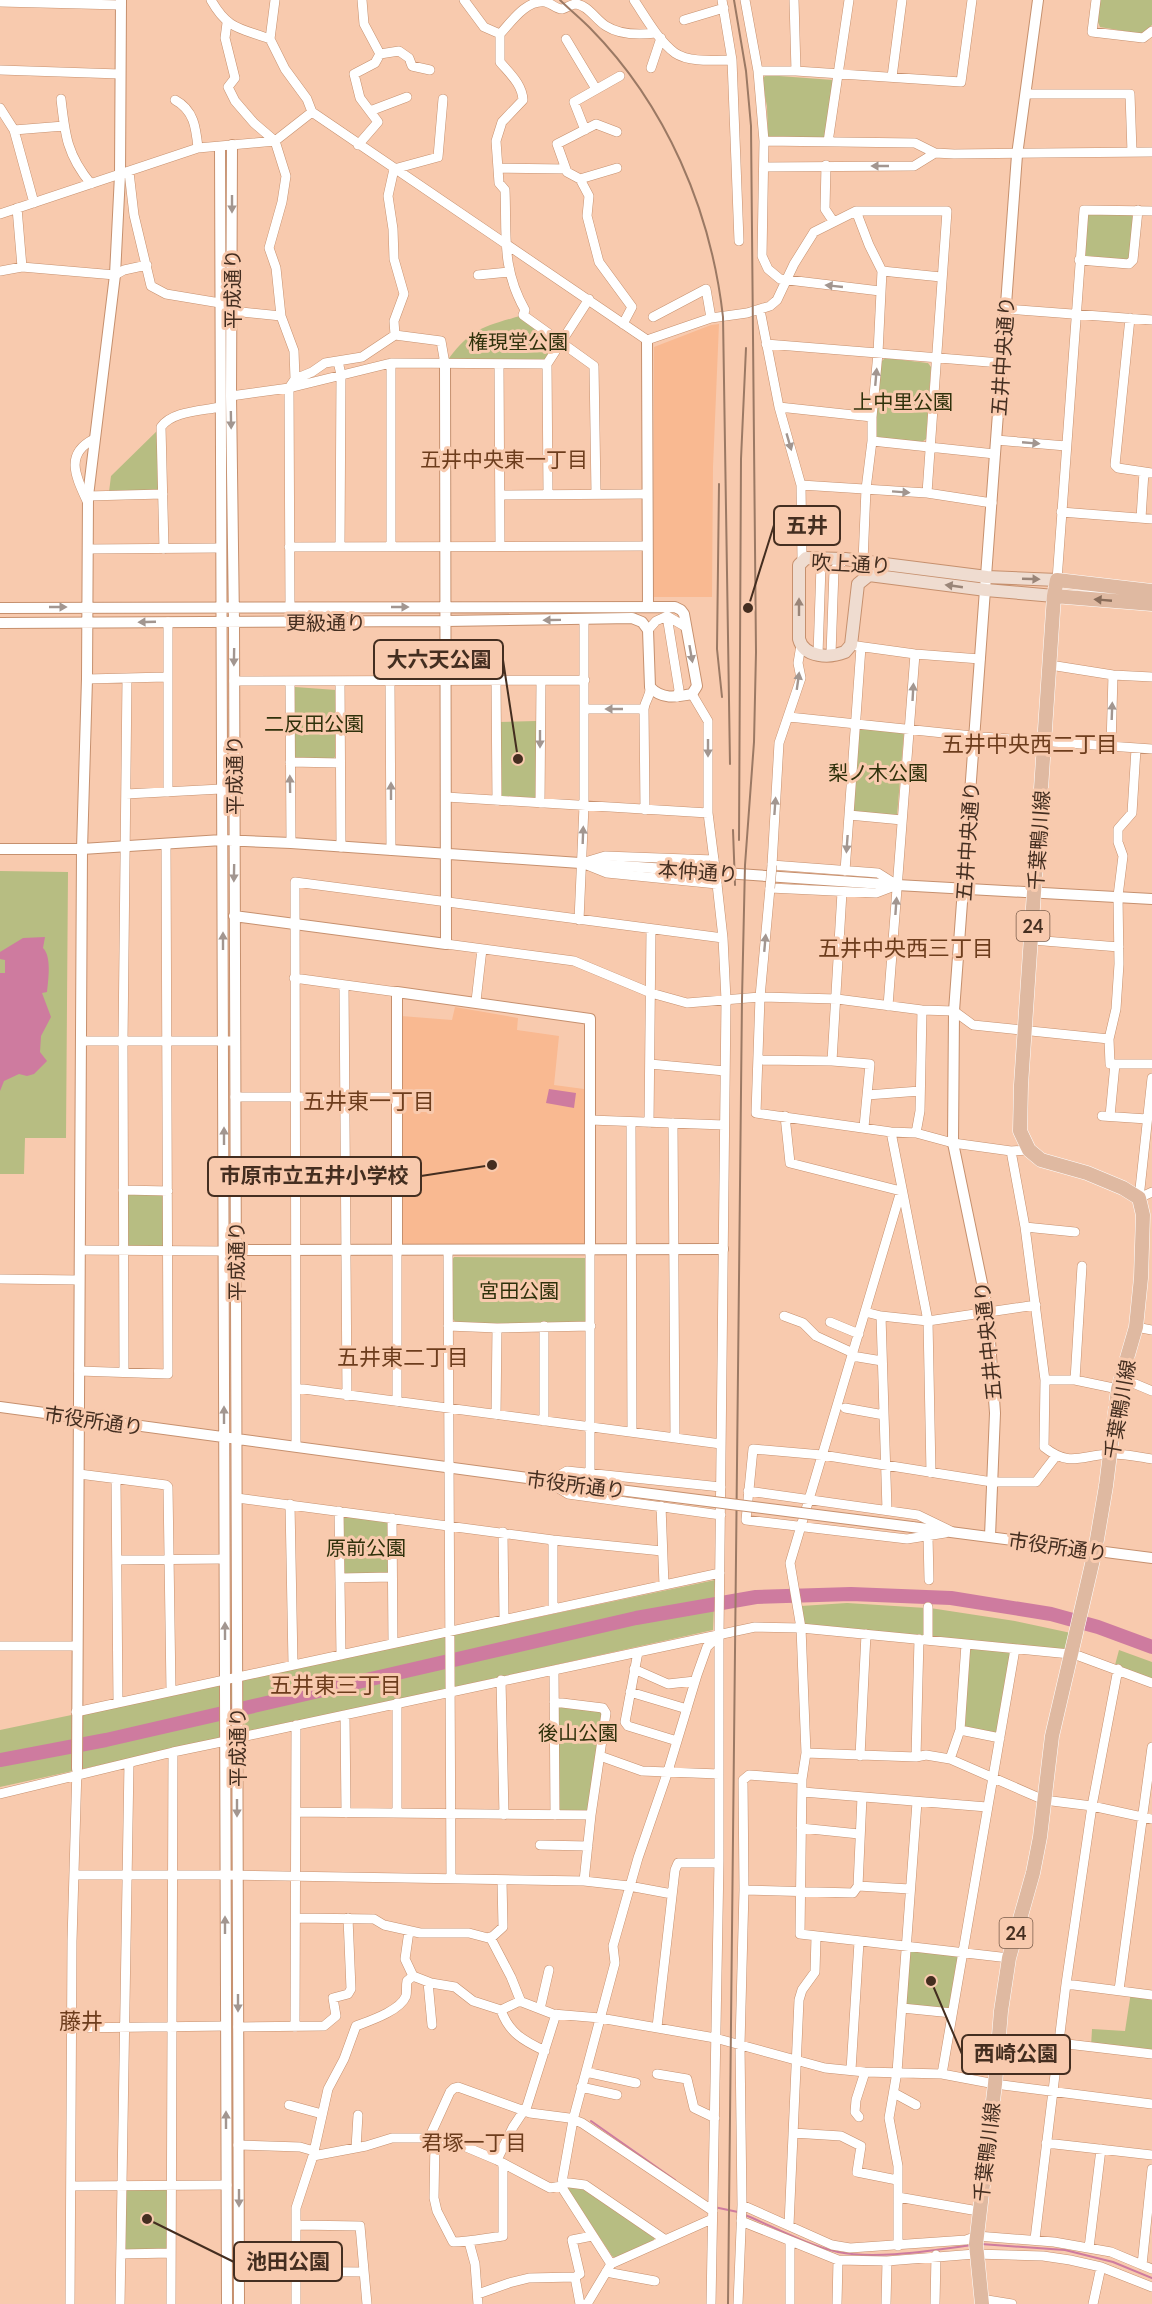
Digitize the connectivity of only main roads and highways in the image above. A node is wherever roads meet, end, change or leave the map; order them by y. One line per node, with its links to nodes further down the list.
1 (1057, 580): 2 (main road, 吹上通り); 3 (main road, 千葉鴨川線 / 24); 3 (main road, 吹上通り, one-way to 1)
2 (1152, 591)
3 (1054, 596): 4 (main road, 吹上通り, one-way to 3); 5 (main road, 千葉鴨川線 / 24)
4 (1152, 604)
5 (1147, 1240): 6 (main road, 千葉鴨川線 / 24)
6 (982, 2302)

